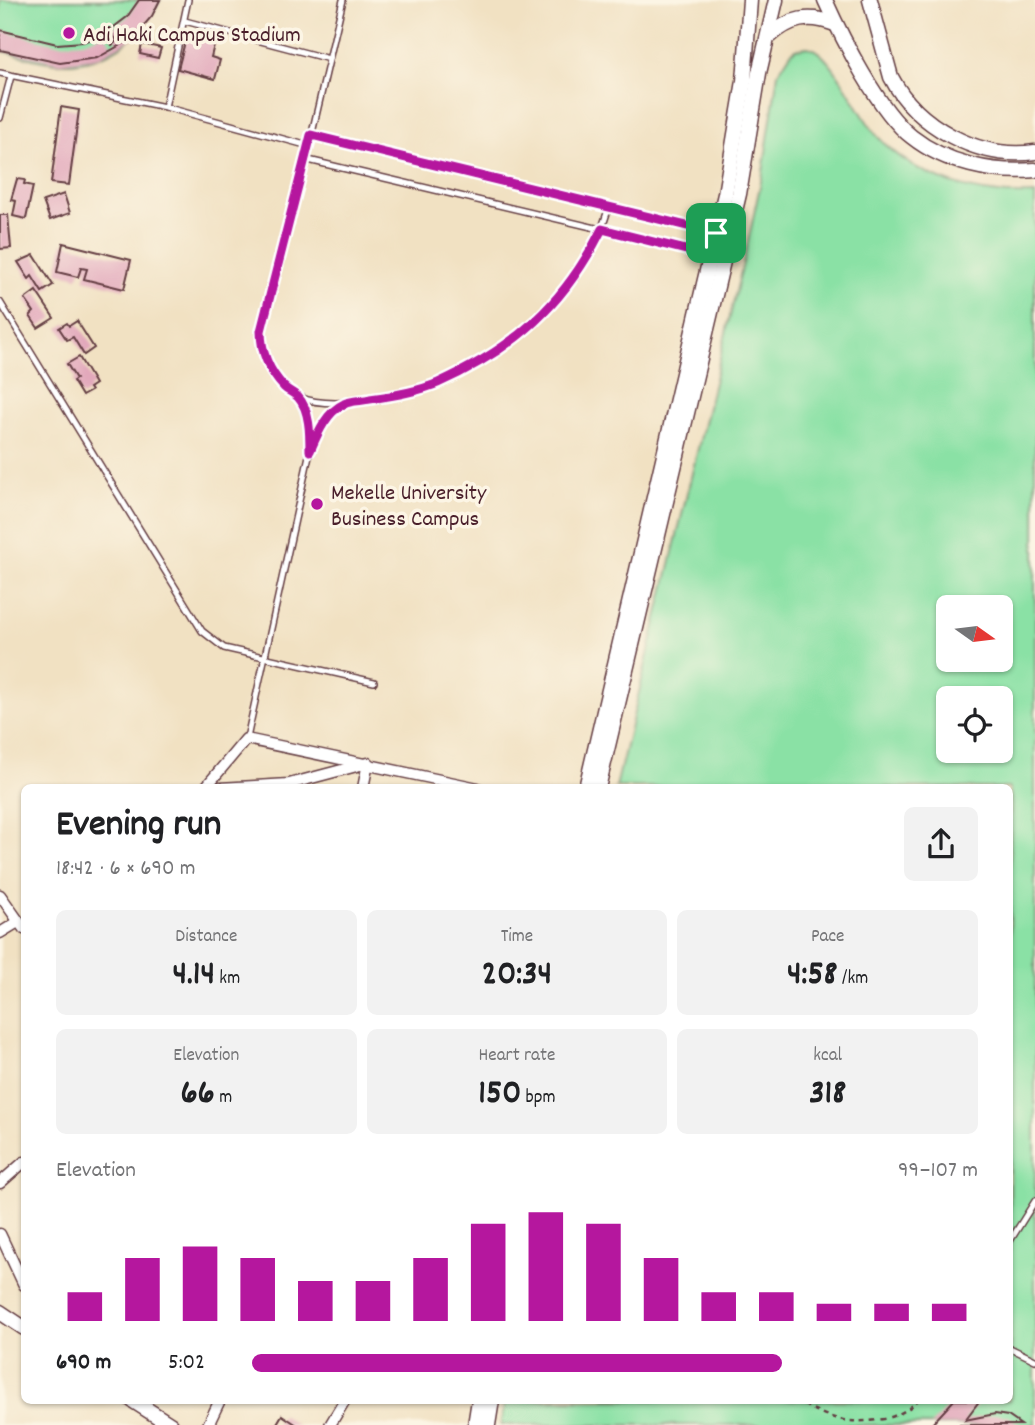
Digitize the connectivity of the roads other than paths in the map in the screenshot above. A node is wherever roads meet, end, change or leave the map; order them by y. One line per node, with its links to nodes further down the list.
1 (188, 0): 7 (lane)
2 (342, 0): 10 (lane)
3 (750, 0): 22 (main road)
4 (776, 0): 9 (main road)
5 (825, 0): 8 (main road)
6 (870, 0): 17 (main road)
7 (185, 22): 10 (lane); 13 (lane)
8 (835, 24): 9 (main road); 19 (main road)
9 (770, 36): 37 (main road)
10 (328, 59): 15 (lane)
11 (0, 74): 12 (lane)
12 (11, 76): 13 (lane); 14 (lane)
13 (165, 107): 16 (lane)
14 (0, 118)
15 (311, 135): 16 (lane); 20 (lane)
16 (309, 146): 18 (lane)
17 (1035, 152)
18 (304, 159): 21 (lane); 25 (lane)
19 (1035, 170)
20 (608, 207): 21 (lane); 22 (lane)
21 (602, 229): 23 (lane); 26 (lane)
22 (716, 233): 23 (main road)
23 (710, 256): 36 (main road)
24 (0, 302): 28 (lane)
25 (299, 397): 26 (lane); 27 (lane)
26 (343, 404): 27 (lane)
27 (310, 451): 28 (lane)
28 (264, 658): 29 (lane); 30 (lane)
29 (374, 682)
30 (246, 739): 31 (street); 32 (street)
31 (368, 763): 33 (street); 34 (street); 35 (street)
32 (208, 784)
33 (296, 784)
34 (364, 784)
35 (450, 784)
36 (587, 784)
37 (599, 784)
38 (0, 895): 39 (street)
39 (21, 925): 40 (street)
40 (0, 933)
41 (21, 1165): 42 (street)
42 (0, 1183)
43 (1035, 1201): 45 (lane)
44 (0, 1234): 46 (street)
45 (1013, 1236)
46 (21, 1279)
47 (0, 1312): 48 (main road)
48 (21, 1326)
49 (1013, 1349): 50 (lane)
50 (1035, 1360)
51 (138, 1404): 56 (main road)
52 (218, 1404): 57 (street)
53 (343, 1404): 58 (street)
54 (478, 1404): 59 (main road)
55 (491, 1404): 60 (main road)
56 (171, 1425)
57 (208, 1425)
58 (330, 1425)
59 (475, 1425)
60 (488, 1425)

